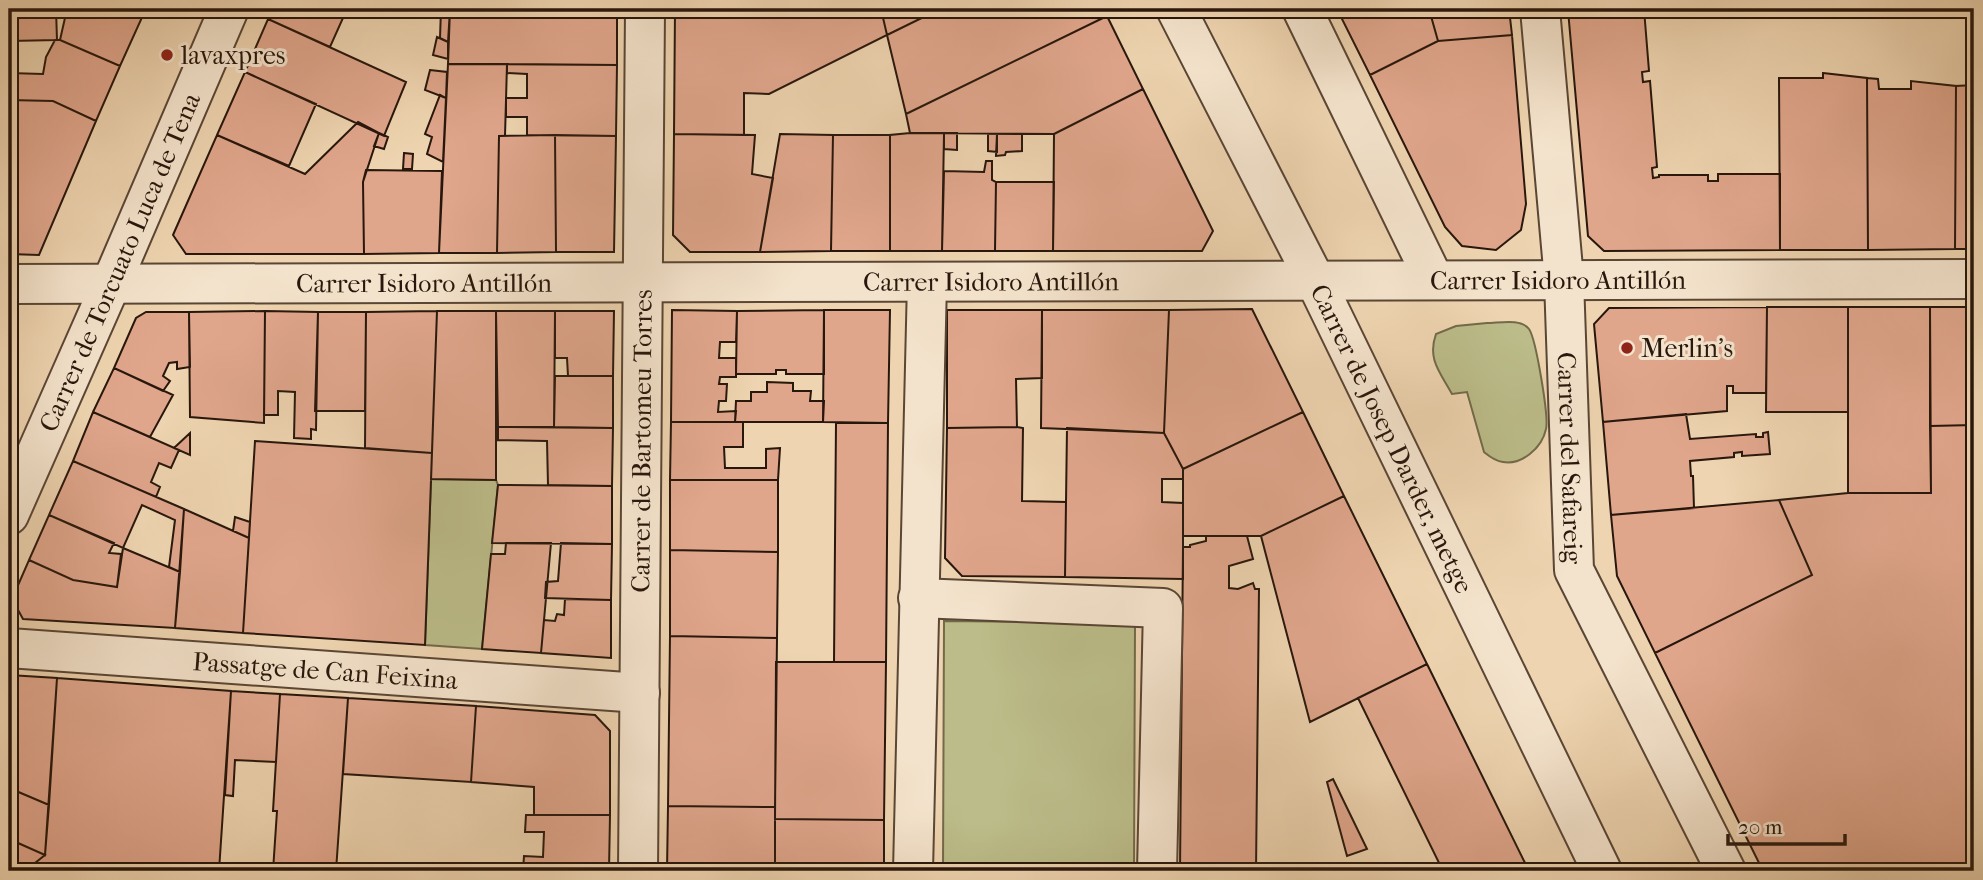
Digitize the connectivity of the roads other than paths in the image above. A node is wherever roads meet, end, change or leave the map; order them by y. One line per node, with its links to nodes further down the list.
1 (229, 9): 13 (street, Carrer de Torcuato Luca de Tena)
2 (645, 9): 10 (street, Carrer de Bartomeu Torres)
3 (1176, 9): 8 (street, Carrer de Josep Darder, metge)
4 (1302, 9): 9 (street)
5 (1540, 9): 7 (street, Carrer del Safareig)
6 (1974, 279): 7 (street, Carrer Isidoro Antillón)
7 (1564, 280): 9 (street, Carrer Isidoro Antillón); 22 (street, Carrer del Safareig)
8 (1315, 281): 9 (street, Carrer Isidoro Antillón); 11 (street, Carrer Isidoro Antillón); 21 (street, Carrer de Josep Darder, metge)
9 (1434, 281)
10 (642, 282): 11 (street, Carrer Isidoro Antillón); 13 (street, Carrer Isidoro Antillón); 17 (street, Carrer de Bartomeu Torres)
11 (927, 282): 15 (street)
12 (9, 284): 13 (street, Carrer Isidoro Antillón)
13 (111, 284): 14 (street, Carrer de Torcuato Luca de Tena)
14 (9, 515)
15 (918, 598): 19 (street); 20 (street)
16 (9, 648): 17 (street, Passatge de Can Feixina)
17 (640, 694): 18 (street, Carrer de Bartomeu Torres)
18 (638, 871)
19 (913, 871)
20 (1157, 871)
21 (1602, 871)
22 (1726, 871)

